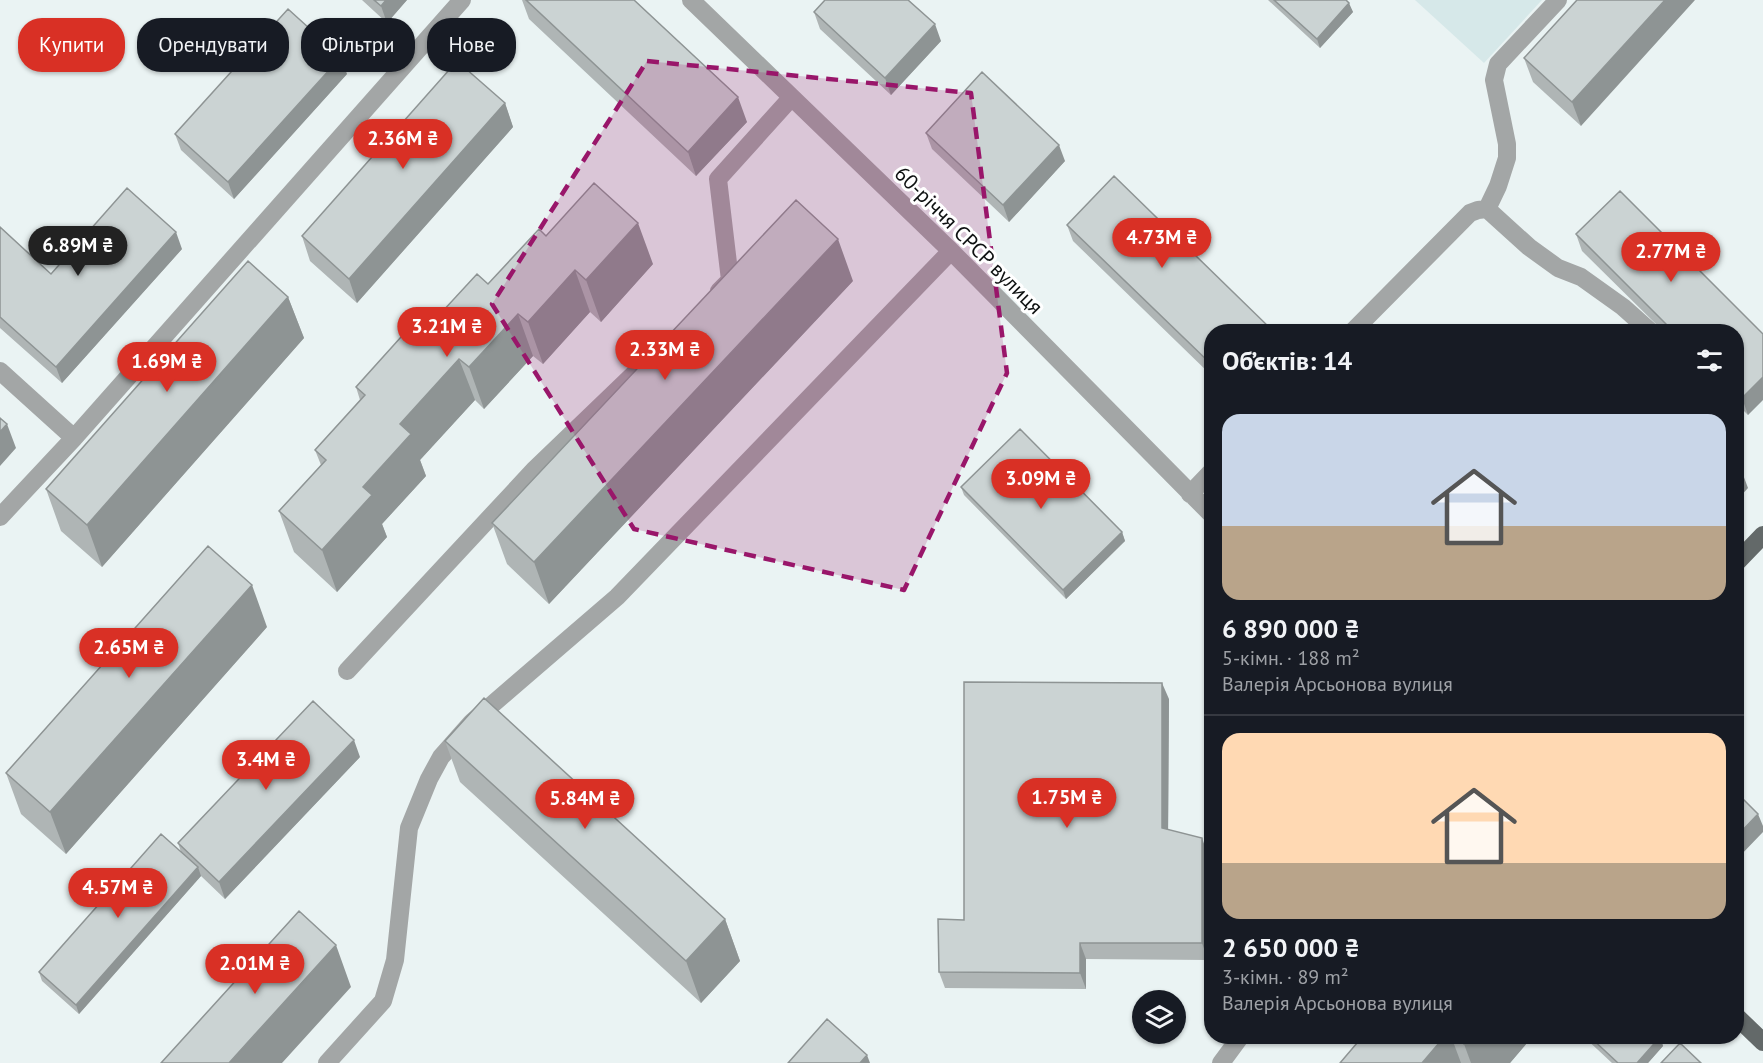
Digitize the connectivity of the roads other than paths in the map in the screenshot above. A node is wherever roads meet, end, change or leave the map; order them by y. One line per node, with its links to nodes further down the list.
1 (462, 0): 12 (street)
2 (691, 0): 4 (street, 60-річчя СРСР вулиця)
3 (1558, 0): 5 (street)
4 (791, 98): 6 (street, 60-річчя СРСР вулиця); 7 (street)
5 (1487, 210): 8 (street); 9 (street)
6 (951, 251): 14 (street, 60-річчя СРСР вулиця); 23 (street)
7 (705, 305)
8 (1360, 324)
9 (1642, 324)
10 (645, 362): 19 (street)
11 (0, 371): 12 (street)
12 (74, 438): 16 (street)
13 (1204, 479): 14 (street)
14 (1190, 494): 15 (street, 60-річчя СРСР вулиця)
15 (1204, 507)
16 (0, 517)
17 (1763, 535): 18 (main road)
18 (1744, 555)
19 (346, 671)
20 (1744, 1024): 21 (main road)
21 (1763, 1042)
22 (1235, 1044): 24 (street)
23 (327, 1063)
24 (1221, 1063)

